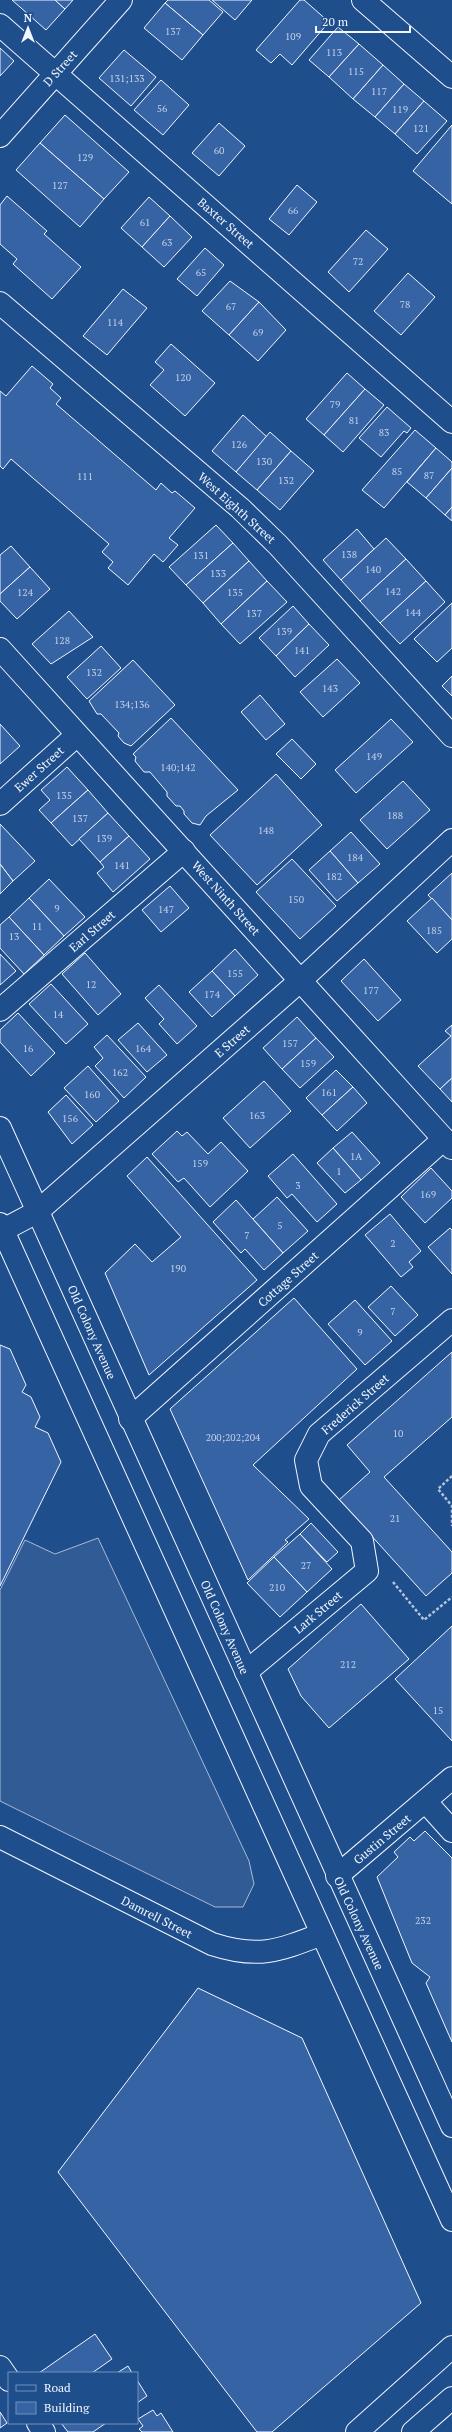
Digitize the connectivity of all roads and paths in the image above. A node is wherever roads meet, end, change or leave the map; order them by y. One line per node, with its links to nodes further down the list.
1 (121, 0): 4 (street, D Street)
2 (363, 0): 5 (street)
3 (0, 25): 4 (street, Baxter Street)
4 (55, 73): 6 (street, D Street); 8 (street, Baxter Street)
5 (452, 77)
6 (0, 136)
7 (0, 303): 11 (street, West Eighth Street)
8 (452, 422)
9 (0, 649): 10 (street, West Ninth Street)
10 (77, 735): 12 (street, Ewer Street); 14 (street, West Ninth Street)
11 (452, 736)
12 (0, 804)
13 (452, 840): 15 (street, E Street)
14 (184, 852): 15 (street, West Ninth Street); 16 (street, Earl Street)
15 (300, 980): 18 (street, West Ninth Street); 19 (street, E Street)
16 (0, 1010)
17 (0, 1128): 19 (street, Old Colony Avenue)
18 (448, 1143): 22 (street, Cottage Street)
19 (37, 1212): 20 (street, E Street); 22 (street, Old Colony Avenue)
20 (1, 1227): 33 (street)
21 (452, 1320): 25 (street, Frederick Street)
22 (130, 1419): 27 (street, Old Colony Avenue)
23 (452, 1476): 24 (path)
24 (452, 1526)
25 (367, 1571): 26 (path); 27 (street, Lark Street)
26 (452, 1597)
27 (246, 1672): 32 (street, Old Colony Avenue)
28 (452, 1778): 29 (street, Gustin Street)
29 (426, 1802): 30 (street); 32 (street, Gustin Street)
30 (452, 1831)
31 (0, 1837): 33 (street, Damrell Street)
32 (337, 1876): 34 (street, Old Colony Avenue)
33 (322, 1934): 35 (street)
34 (449, 2114)
35 (452, 2220)
36 (452, 2347): 40 (street)
37 (0, 2367): 38 (street)
38 (8, 2379)
39 (452, 2398): 41 (street)
40 (357, 2432)
41 (413, 2432)

